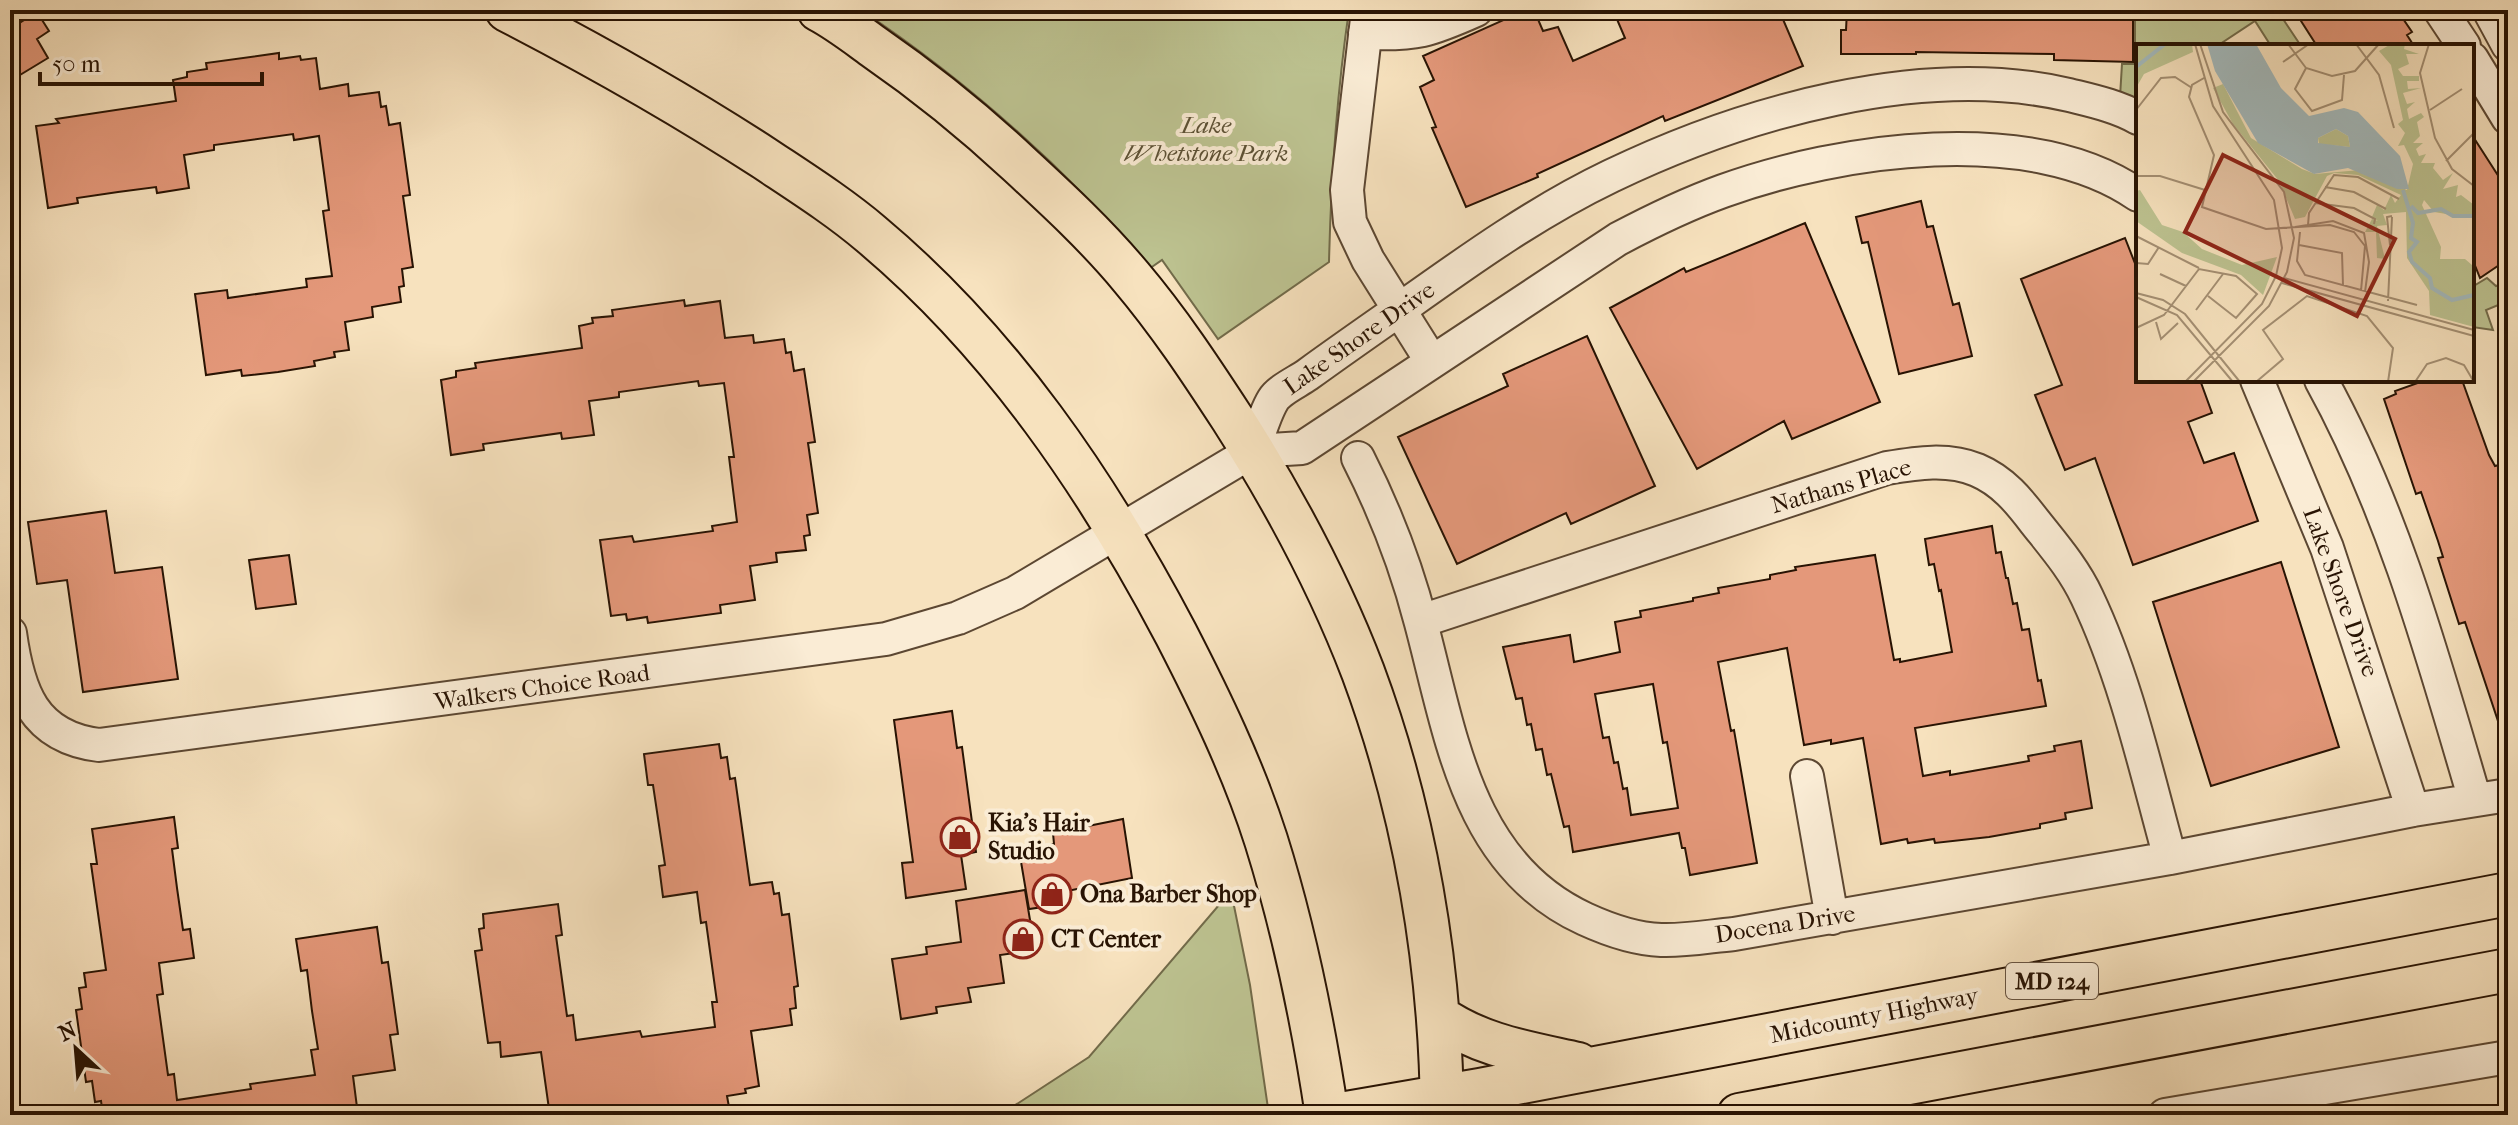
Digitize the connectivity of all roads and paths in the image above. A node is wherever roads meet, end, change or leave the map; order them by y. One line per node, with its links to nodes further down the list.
1 (507, 10): 19 (main road)
2 (819, 10): 17 (main road)
3 (1476, 10): 6 (street)
4 (2440, 10): 7 (street)
5 (2489, 10): 8 (street)
6 (1367, 22): 13 (street)
7 (2463, 44)
8 (2508, 45)
9 (2474, 62): 11 (street)
10 (2136, 117): 13 (street, Lake Shore Drive)
11 (2508, 118)
12 (2136, 194): 14 (street)
13 (1399, 309): 14 (street); 17 (street, Lake Shore Drive)
14 (1432, 362): 17 (street)
15 (2258, 382): 25 (street, Lake Shore Drive)
16 (2322, 382): 24 (street)
17 (1253, 451): 19 (street, Walkers Choice Road); 30 (main road)
18 (1358, 458): 20 (street, Docena Drive)
19 (1119, 531): 21 (street, Walkers Choice Road); 34 (main road)
20 (1421, 621): 26 (street, Nathans Place); 28 (street, Docena Drive)
21 (10, 633)
22 (1807, 776): 28 (street)
23 (2508, 795): 24 (street, Docena Drive)
24 (2475, 800): 25 (street, Docena Drive)
25 (2413, 810): 26 (street, Docena Drive)
26 (2170, 858): 28 (street, Docena Drive)
27 (2508, 894): 32 (main road, Midcounty Highway / MD 124)
28 (1832, 918)
29 (2508, 970): 36 (main road)
30 (1438, 1016): 32 (main road); 33 (main road)
31 (2508, 1057): 37 (street)
32 (1595, 1068): 33 (main road, Midcounty Highway / MD 124)
33 (1442, 1106): 35 (main road, Midcounty Highway / MD 124)
34 (1327, 1115)
35 (1335, 1115)
36 (1739, 1115)
37 (2165, 1115)

